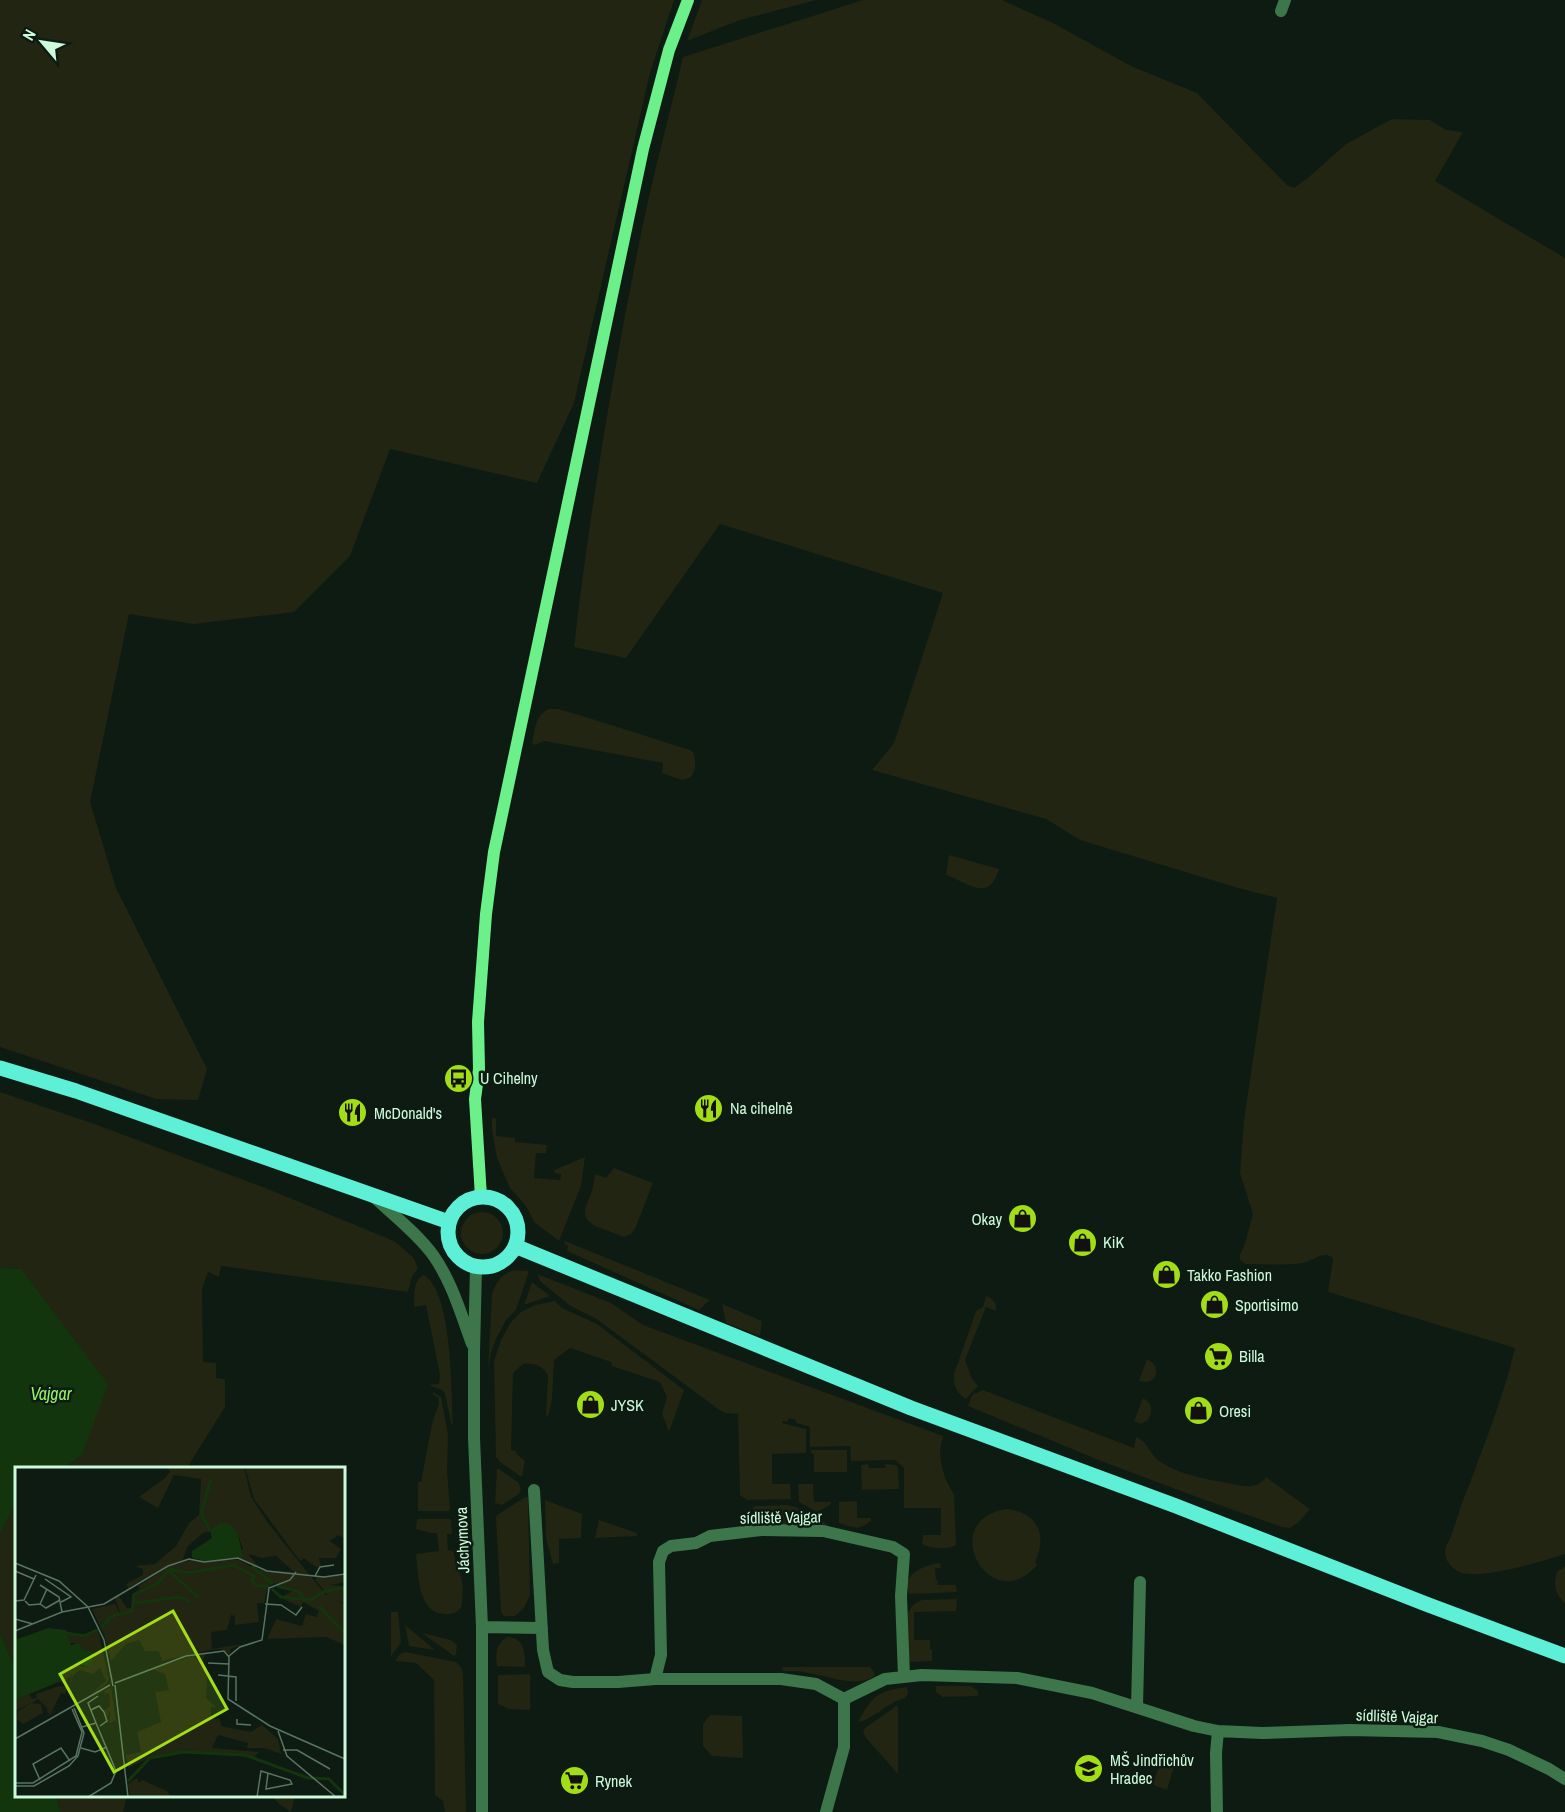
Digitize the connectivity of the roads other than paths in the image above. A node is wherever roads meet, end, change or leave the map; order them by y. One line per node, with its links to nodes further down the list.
1 (688, 0): 4 (street)
2 (0, 1068): 3 (main road)
3 (373, 1196): 5 (main road); 8 (street)
4 (481, 1197): 5 (main road); 6 (main road)
5 (448, 1222): 7 (main road)
6 (515, 1246): 7 (main road); 13 (main road)
7 (477, 1267): 8 (street, Jáchymova)
8 (474, 1352): 11 (street, Jáchymova)
9 (534, 1490): 12 (street)
10 (1140, 1582): 17 (street)
11 (482, 1628): 12 (street); 20 (street, Jáchymova)
12 (542, 1628): 15 (street)
13 (1565, 1656)
14 (904, 1677): 15 (street, sídliště Vajgar); 16 (street, sídliště Vajgar); 17 (street, sídliště Vajgar)
15 (656, 1679): 16 (street)
16 (844, 1699): 21 (street)
17 (1137, 1707): 18 (street, sídliště Vajgar)
18 (1218, 1731): 19 (street, sídliště Vajgar); 22 (street)
19 (1565, 1779)
20 (482, 1812)
21 (826, 1812)
22 (1217, 1812)

